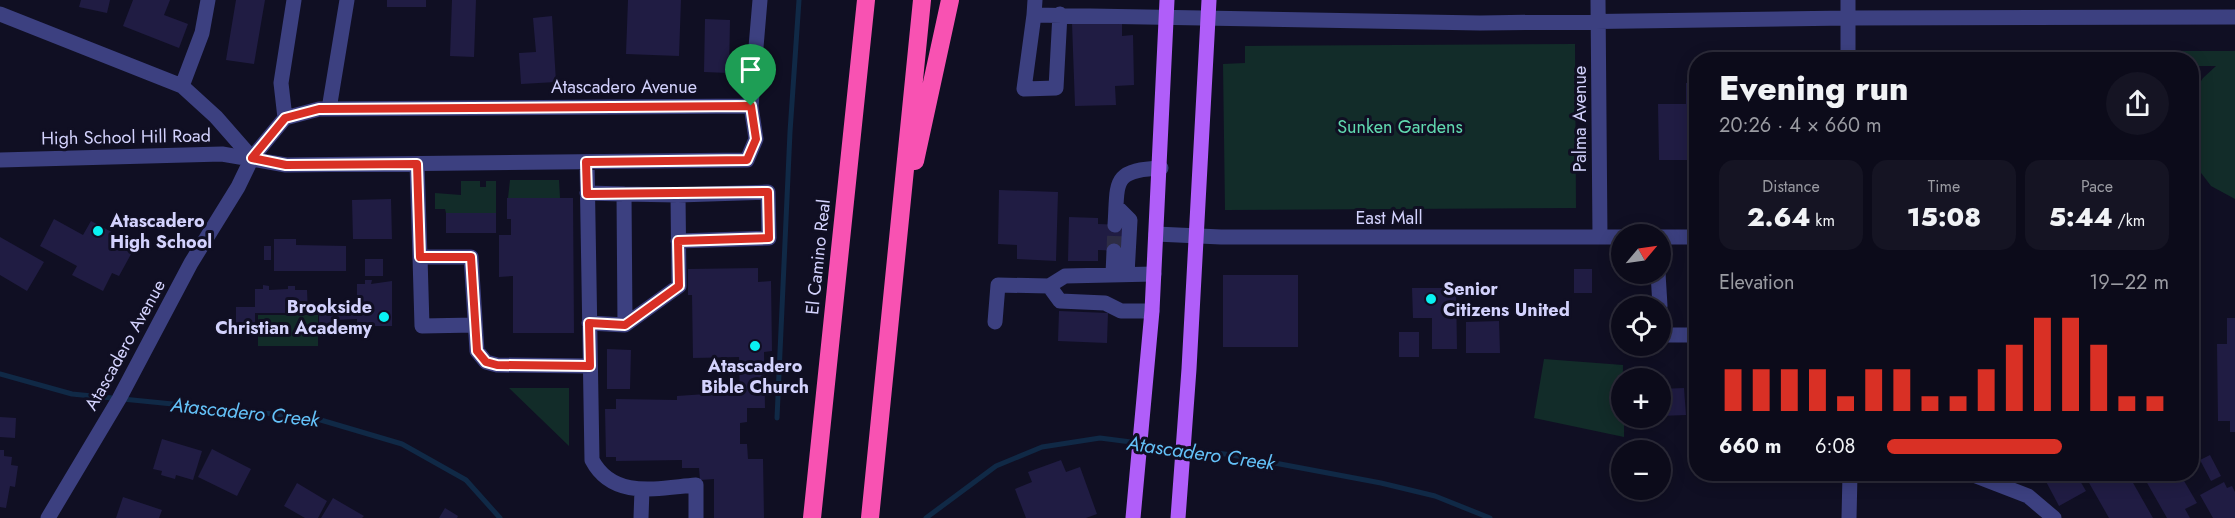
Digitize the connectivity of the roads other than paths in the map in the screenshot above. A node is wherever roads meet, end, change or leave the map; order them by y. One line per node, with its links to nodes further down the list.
1 (208, 0): 23 (street)
2 (294, 0): 26 (street)
3 (346, 0): 25 (street)
4 (760, 0): 24 (street)
5 (854, 0): 22 (highway)
6 (866, 0): 22 (highway, El Camino Real)
7 (922, 0): 45 (highway)
8 (950, 0): 45 (highway)
9 (1167, 0): 16 (main road)
10 (1209, 0): 19 (main road)
11 (1599, 0): 20 (street, Palma Avenue)
12 (1848, 0): 18 (street)
13 (1034, 7): 15 (street); 15 (street)
14 (0, 14): 23 (street)
15 (1060, 14): 16 (street)
16 (1166, 17): 19 (street); 31 (main road)
17 (2235, 17): 18 (street)
18 (1848, 18): 20 (street); 21 (street)
19 (1208, 19): 20 (street); 38 (main road)
20 (1599, 22): 39 (street, Palma Avenue)
21 (1848, 52)
22 (858, 68): 64 (highway, El Camino Real)
23 (182, 86): 27 (street)
24 (751, 106): 25 (street, Atascadero Avenue); 29 (street)
25 (329, 109): 26 (street, Atascadero Avenue)
26 (285, 118): 27 (street, Atascadero Avenue)
27 (252, 158): 28 (street, High School Hill Road); 30 (street); 61 (street, Atascadero Avenue)
28 (0, 160)
29 (586, 162): 30 (street); 32 (street)
30 (417, 164): 46 (street)
31 (1161, 168): 35 (street); 37 (main road)
32 (587, 194): 33 (street); 52 (street)
33 (624, 194): 34 (street); 54 (street)
34 (678, 195): 43 (street); 43 (street)
35 (1116, 206): 36 (street); 47 (street)
36 (1115, 225)
37 (1156, 234): 38 (street, East Mall); 48 (main road)
38 (1196, 236): 39 (street, East Mall); 67 (main road)
39 (1600, 237): 40 (street, East Mall)
40 (1611, 237)
41 (1671, 237): 42 (street)
42 (1689, 237)
43 (678, 241): 54 (street)
44 (1114, 251): 47 (street)
45 (896, 254): 65 (highway)
46 (420, 257): 53 (street); 53 (street)
47 (1120, 274): 48 (street); 49 (street)
48 (1154, 274): 50 (main road)
49 (1049, 286): 50 (street); 51 (street)
50 (1152, 311): 66 (main road)
51 (995, 322)
52 (589, 323): 54 (street); 57 (street)
53 (475, 325): 57 (street)
54 (625, 325)
55 (1671, 335): 56 (street)
56 (1689, 335)
57 (590, 366): 60 (street)
58 (1850, 481): 68 (street)
59 (1989, 481): 69 (street)
60 (642, 489): 62 (street); 63 (street)
61 (48, 518)
62 (641, 518)
63 (696, 518)
64 (812, 518)
65 (870, 518)
66 (1133, 518)
67 (1178, 518)
68 (1849, 518)
69 (2054, 518)

